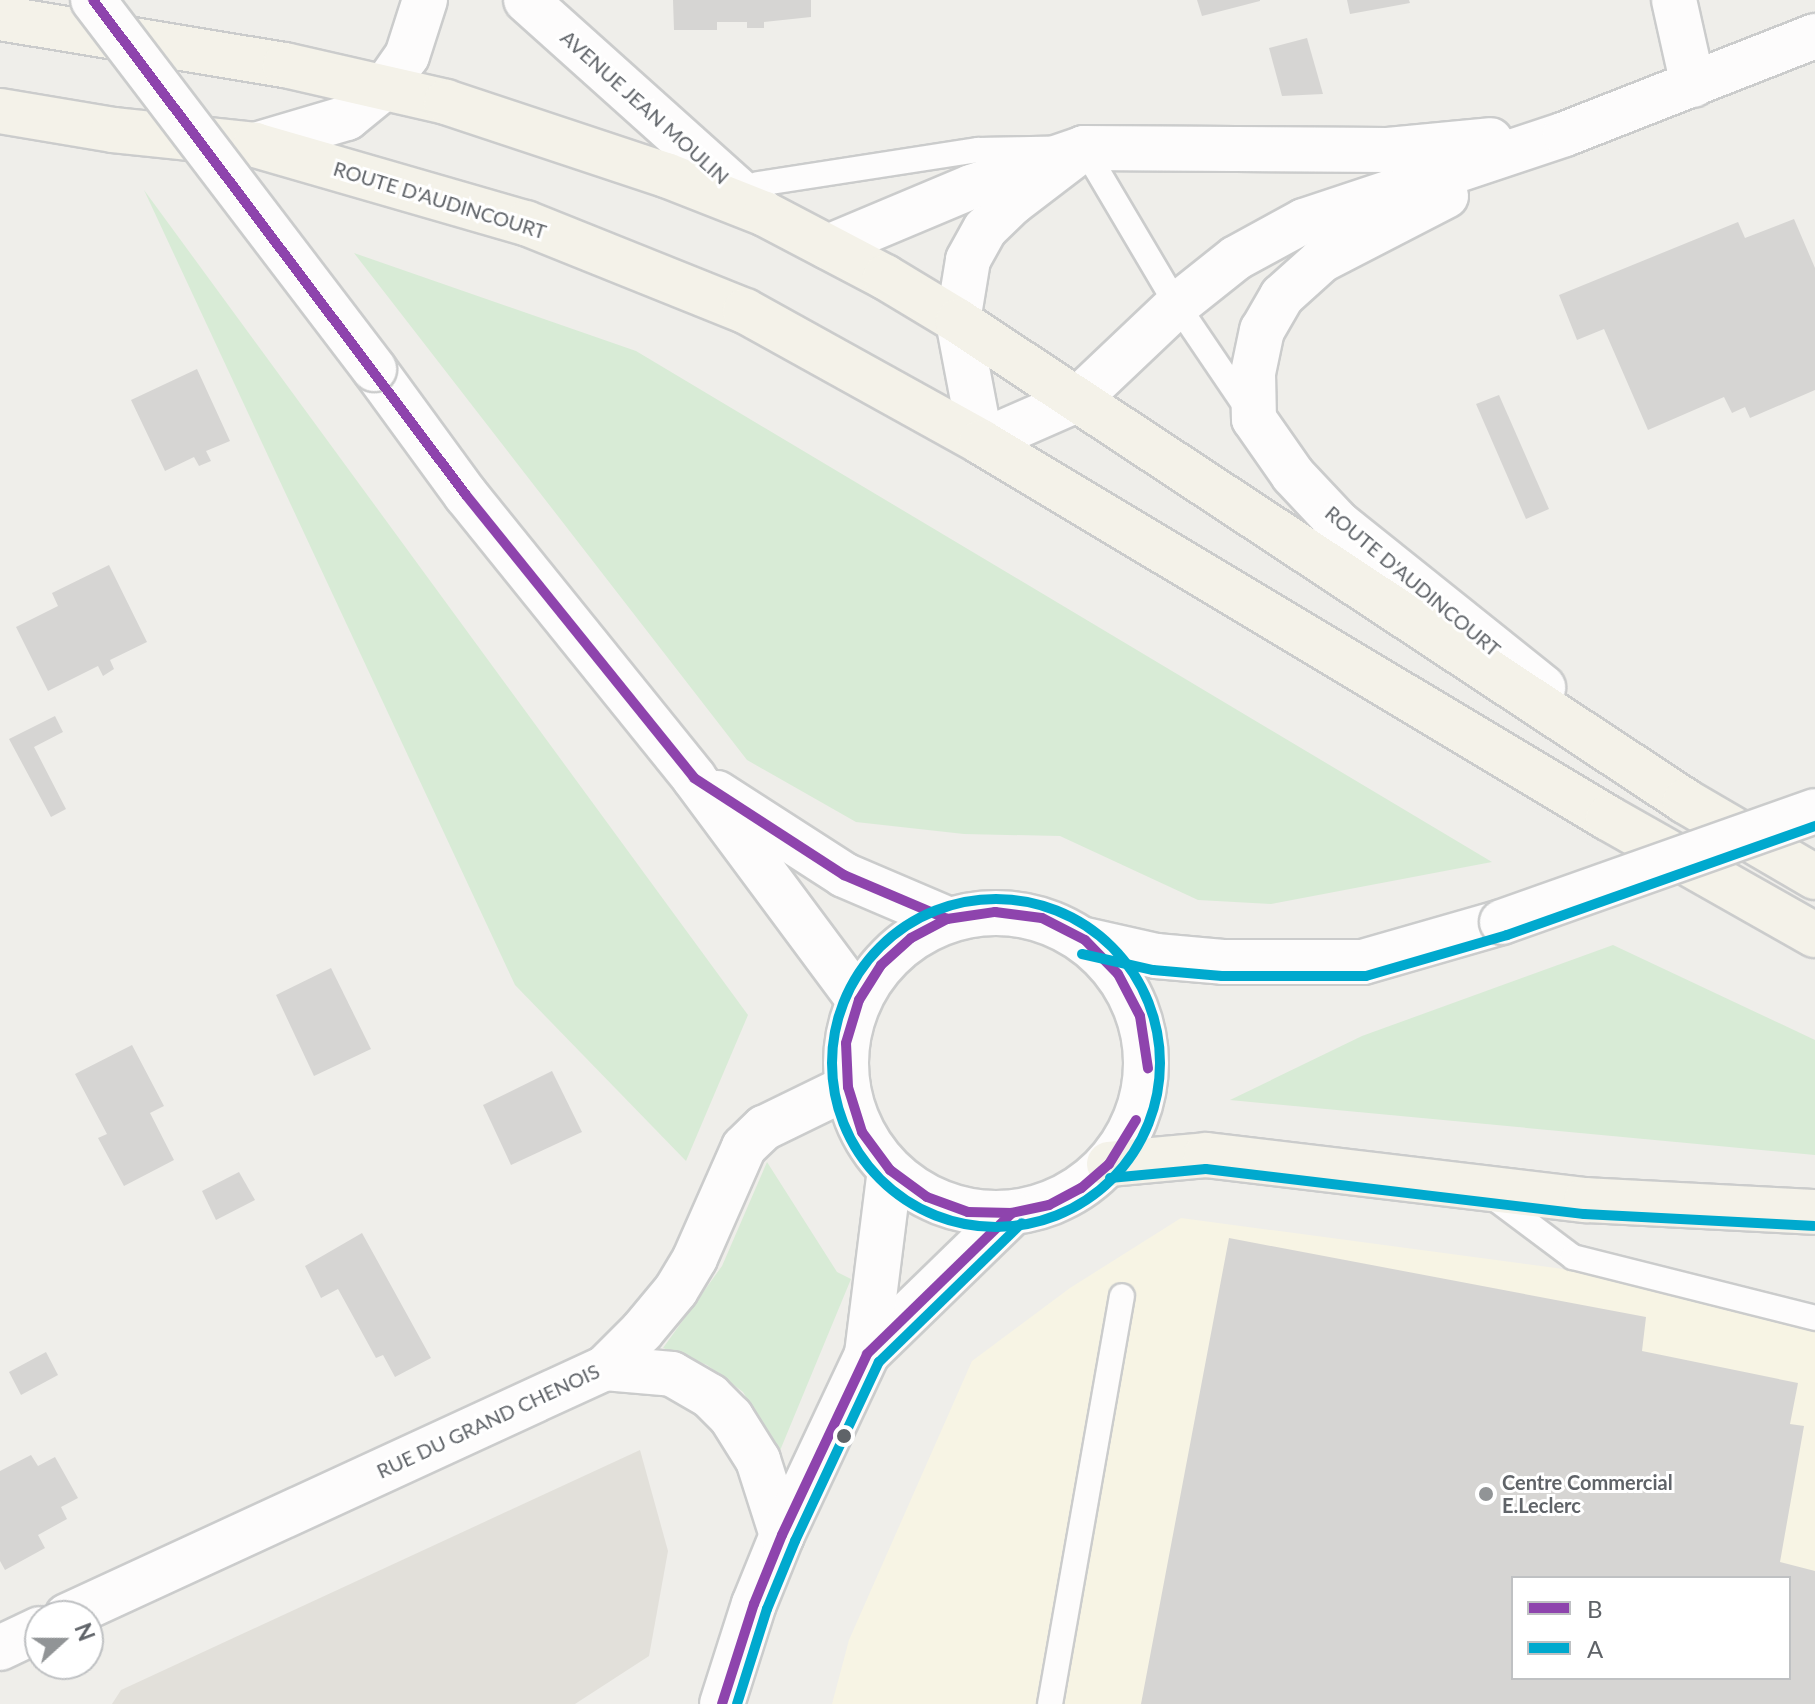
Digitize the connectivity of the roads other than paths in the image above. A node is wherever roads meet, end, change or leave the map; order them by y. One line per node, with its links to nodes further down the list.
1 (93, 0): 20 (street, bridge)
2 (425, 0): 8 (street)
3 (526, 0): 13 (street, AVENUE JEAN MOULIN)
4 (1674, 0): 7 (street)
5 (0, 18): 8 (main road, ROUTE D'AUDINCOURT)
6 (1815, 36): 7 (street)
7 (1693, 85): 10 (street)
8 (385, 87): 11 (street); 13 (main road, ROUTE D'AUDINCOURT)
9 (0, 111): 11 (main road, ROUTE D'AUDINCOURT)
10 (1565, 134): 12 (street); 15 (street); 18 (street)
11 (255, 145): 19 (main road, ROUTE D'AUDINCOURT)
12 (1084, 148): 13 (lane); 14 (street); 15 (lane); 16 (street)
13 (761, 199): 14 (main road, ROUTE D'AUDINCOURT)
14 (828, 247): 16 (main road, ROUTE D'AUDINCOURT)
15 (1177, 305): 17 (street); 18 (lane)
16 (958, 321): 17 (main road, ROUTE D'AUDINCOURT); 19 (street)
17 (1077, 400): 19 (street); 21 (main road, ROUTE D'AUDINCOURT)
18 (1254, 419): 21 (street, ROUTE D'AUDINCOURT)
19 (981, 442): 25 (main road, ROUTE D'AUDINCOURT)
20 (694, 778): 24 (street); 27 (street)
21 (1685, 801): 23 (main road, ROUTE D'AUDINCOURT)
22 (1815, 811): 26 (street, bridge)
23 (1815, 877)
24 (947, 919): 26 (street); 27 (street)
25 (1815, 935)
26 (1085, 940): 29 (street)
27 (859, 1000): 28 (street)
28 (848, 1087): 30 (street); 37 (street, RUE DU GRAND CHENOIS)
29 (1109, 1164): 31 (main road); 33 (street)
30 (890, 1170): 33 (street); 36 (street)
31 (1481, 1188): 32 (main road); 35 (lane)
32 (1815, 1212)
33 (1012, 1213): 36 (street)
34 (1122, 1296): 43 (lane)
35 (1815, 1318)
36 (867, 1354): 38 (street)
37 (605, 1368): 38 (street); 39 (street, RUE DU GRAND CHENOIS)
38 (782, 1535): 42 (street)
39 (102, 1600)
40 (24, 1637): 41 (street)
41 (0, 1648)
42 (722, 1704)
43 (1050, 1704)

